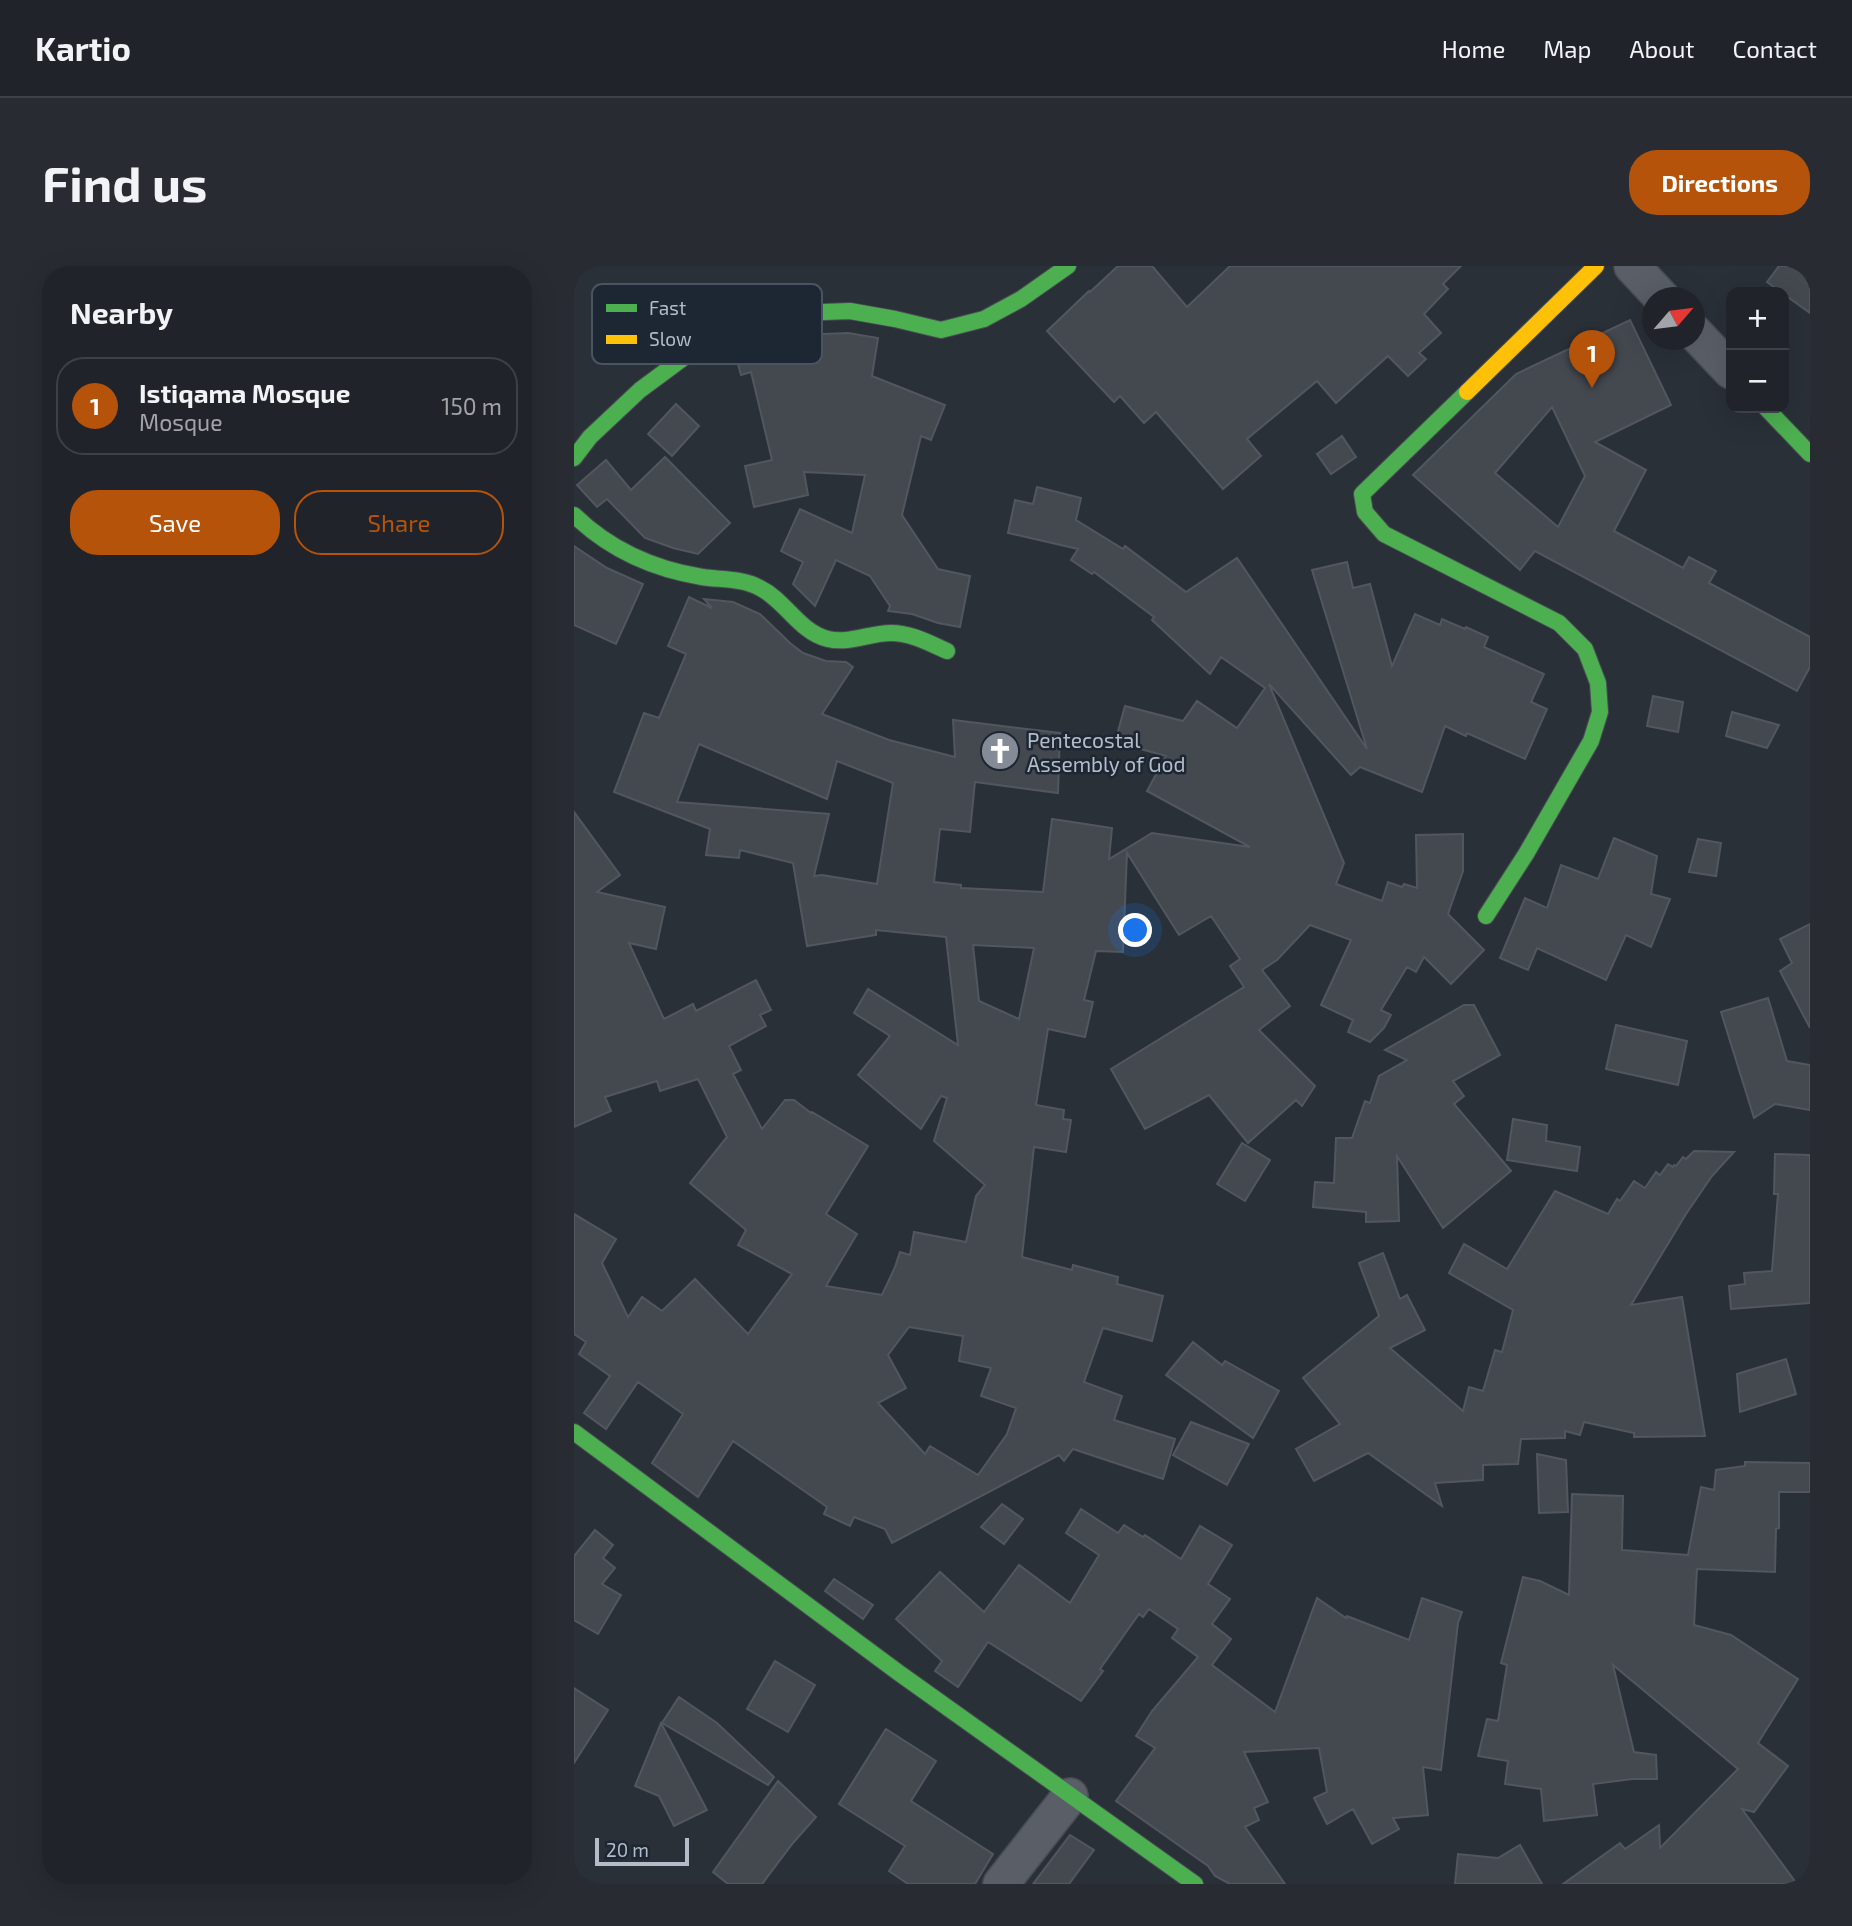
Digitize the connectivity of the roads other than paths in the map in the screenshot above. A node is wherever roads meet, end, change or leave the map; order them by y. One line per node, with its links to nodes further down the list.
1 (1068, 266): 5 (street)
2 (1596, 266): 14 (street)
3 (1632, 266): 4 (street)
4 (1652, 287)
5 (822, 312)
6 (1705, 343): 8 (street)
7 (676, 364): 11 (street)
8 (1726, 366)
9 (1771, 413): 10 (street)
10 (1810, 454)
11 (574, 458)
12 (574, 515): 13 (street)
13 (947, 651)
14 (1486, 916)
15 (574, 1432): 16 (street)
16 (1070, 1796): 17 (street); 18 (street)
17 (1001, 1884)
18 (1195, 1884)

